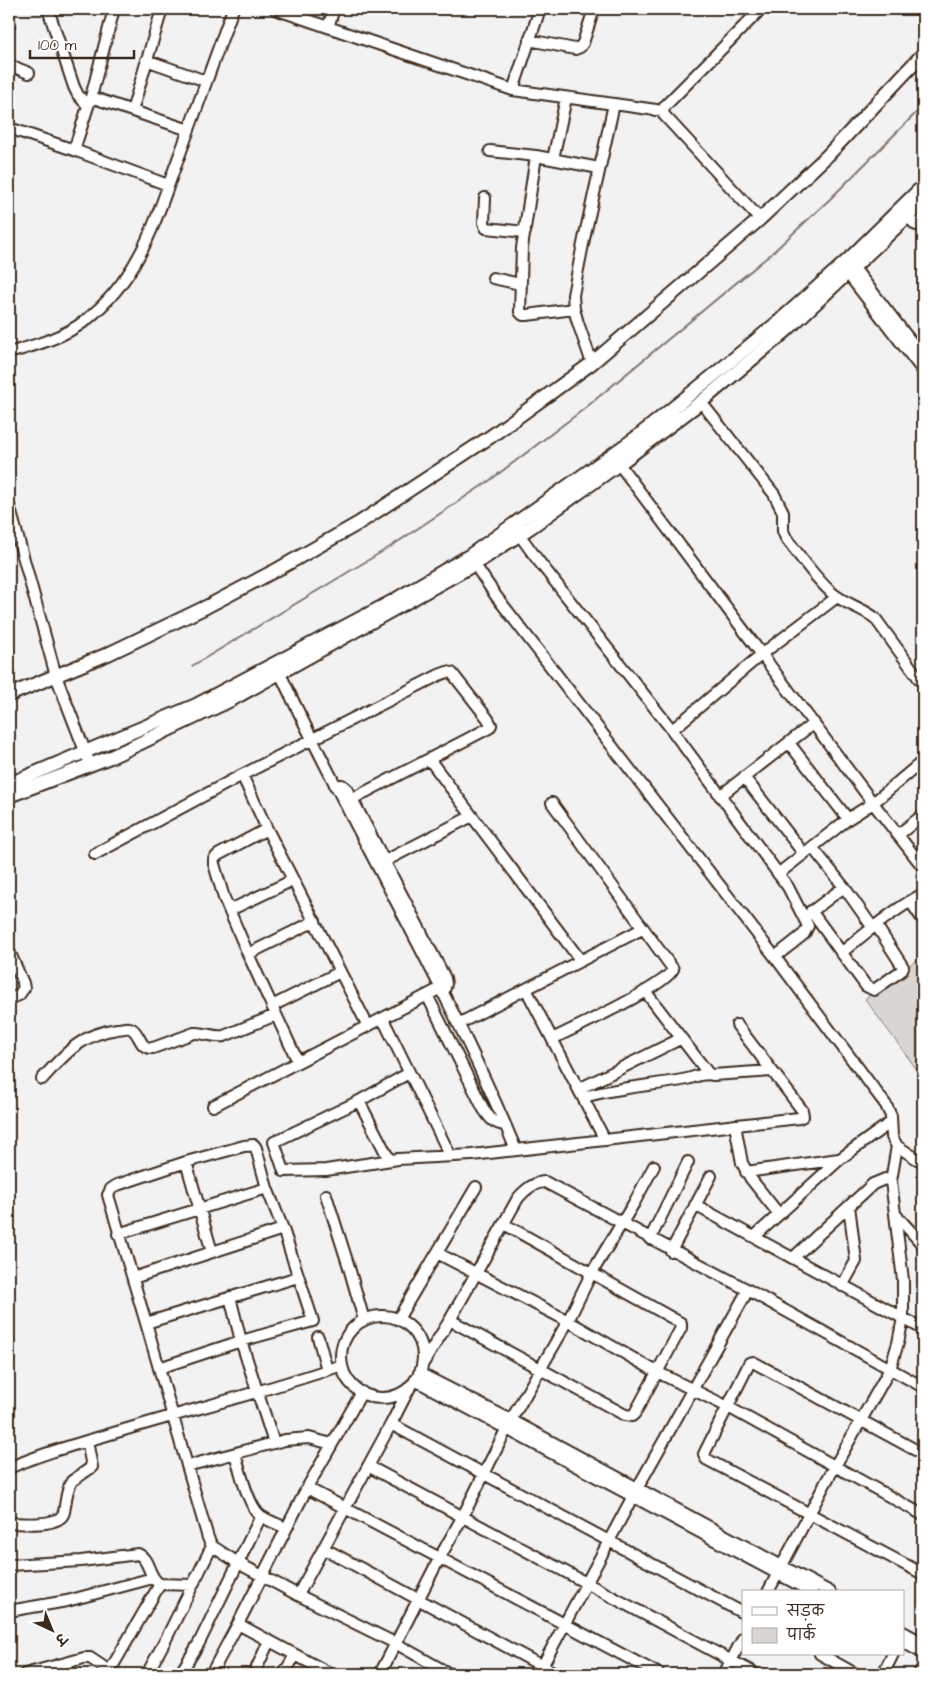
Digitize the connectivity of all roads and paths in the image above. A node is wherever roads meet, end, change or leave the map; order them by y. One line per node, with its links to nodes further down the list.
1 (48, 9): 21 (street)
2 (114, 9): 21 (street)
3 (162, 9): 15 (street)
4 (233, 9): 18 (street)
5 (275, 9): 12 (street)
6 (334, 9): 12 (street)
7 (540, 9): 13 (street)
8 (594, 9): 13 (street)
9 (761, 9): 23 (street)
10 (9, 21): 11 (street)
11 (9, 26)
12 (328, 27): 19 (street)
13 (529, 40): 19 (street)
14 (923, 54): 37 (main road)
15 (146, 60): 18 (street); 24 (street)
16 (9, 65): 17 (street)
17 (30, 73)
18 (206, 81): 26 (street)
19 (514, 90): 20 (street)
20 (566, 98): 22 (street); 30 (street)
21 (90, 101): 24 (street); 27 (street)
22 (614, 104): 23 (street); 31 (street)
23 (663, 110): 37 (street)
24 (132, 112): 26 (street)
25 (9, 128): 27 (street)
26 (189, 130): 32 (street)
27 (74, 150): 32 (street)
28 (490, 151): 29 (street)
29 (536, 156): 30 (street); 39 (street)
30 (553, 159): 31 (street)
31 (599, 168): 43 (street)
32 (168, 185): 44 (street)
33 (923, 186): 51 (main road)
34 (485, 198): 39 (street)
35 (923, 202): 36 (main road)
36 (908, 217): 38 (street); 40 (main road)
37 (760, 219): 46 (main road)
38 (923, 224)
39 (524, 232): 42 (street)
40 (851, 271): 45 (street); 47 (street); 48 (main road)
41 (493, 278): 42 (street)
42 (520, 284): 43 (street)
43 (574, 309): 46 (street)
44 (9, 352)
45 (923, 357)
46 (592, 363): 57 (main road)
47 (923, 371)
48 (701, 402): 49 (main road); 54 (street)
49 (619, 464): 51 (main road); 55 (street)
50 (9, 506): 52 (street)
51 (516, 530): 53 (main road); 61 (street)
52 (14, 545): 57 (street)
53 (472, 560): 56 (main road); 101 (street)
54 (837, 597): 55 (street); 58 (street)
55 (762, 654): 60 (street); 61 (street)
56 (278, 668): 62 (street); 64 (main road); 67 (main road)
57 (56, 676): 59 (main road); 64 (street)
58 (923, 684)
59 (9, 695)
60 (814, 723): 63 (street); 75 (street)
61 (672, 730): 73 (street)
62 (312, 740): 65 (street); 68 (street); 71 (street)
63 (789, 743): 69 (street); 79 (street)
64 (86, 751): 67 (street); 70 (main road)
65 (429, 759): 74 (street); 78 (street)
66 (923, 761): 75 (street)
67 (90, 764): 72 (main road)
68 (242, 776): 80 (street); 83 (street)
69 (744, 776): 73 (street); 84 (street)
70 (9, 784)
71 (335, 786): 74 (street); 105 (street)
72 (9, 796)
73 (720, 796): 87 (street)
74 (352, 799): 85 (street)
75 (873, 803): 79 (street); 81 (street)
76 (552, 804): 97 (street)
77 (923, 815): 81 (street)
78 (472, 816): 85 (street); 102 (street)
79 (848, 820): 82 (street)
80 (267, 828): 88 (street); 92 (street)
81 (898, 835): 86 (street)
82 (812, 847): 84 (street); 89 (street)
83 (95, 854)
84 (804, 854): 87 (street)
85 (385, 861): 105 (street)
86 (923, 865)
87 (778, 874): 93 (street)
88 (293, 880): 92 (street); 95 (street)
89 (844, 887): 93 (street); 96 (street)
90 (923, 894): 91 (street)
91 (910, 901): 94 (street); 96 (street)
92 (230, 910): 100 (street)
93 (808, 914): 99 (street); 101 (street)
94 (923, 920)
95 (315, 921): 100 (street); 103 (street)
96 (874, 926): 99 (street); 99 (street)
97 (642, 929): 102 (street); 106 (street)
98 (9, 951): 108 (street)
99 (841, 953)
100 (248, 954): 109 (street)
101 (776, 956): 124 (street)
102 (581, 961): 104 (street)
103 (340, 972): 109 (street); 113 (street)
104 (526, 989): 111 (street); 114 (street)
105 (442, 991): 107 (street); 111 (street)
106 (645, 991): 114 (street); 115 (street)
107 (427, 996): 110 (street); 125 (street)
108 (9, 999)
109 (274, 1010): 116 (street); 120 (street)
110 (383, 1019): 113 (street); 118 (street)
111 (457, 1023): 125 (street)
112 (738, 1025): 117 (street)
113 (368, 1026): 116 (street)
114 (552, 1039): 121 (street)
115 (680, 1039): 119 (street); 121 (street)
116 (298, 1062): 123 (street)
117 (772, 1071): 119 (street); 126 (street)
118 (409, 1073): 122 (street); 130 (street)
119 (708, 1074): 121 (street)
120 (42, 1079)
121 (581, 1093): 127 (street)
122 (359, 1100): 131 (street); 131 (street)
123 (213, 1106)
124 (891, 1122): 128 (street); 132 (street)
125 (505, 1125): 129 (street)
126 (735, 1125): 127 (street); 137 (street)
127 (605, 1140): 129 (street)
128 (897, 1146): 133 (street); 139 (street)
129 (516, 1150): 130 (street)
130 (450, 1155): 131 (street)
131 (389, 1159)
132 (840, 1159): 137 (street); 146 (street)
133 (923, 1160)
134 (186, 1162): 141 (street); 145 (street); 151 (street)
135 (688, 1162): 153 (street)
136 (654, 1166): 149 (street)
137 (746, 1172): 146 (street)
138 (711, 1176): 143 (street)
139 (891, 1181): 144 (street); 147 (street)
140 (476, 1187): 157 (street)
141 (267, 1188): 145 (street); 150 (street)
142 (326, 1195): 168 (street)
143 (696, 1205): 152 (street); 155 (street)
144 (849, 1206): 158 (street); 163 (street)
145 (199, 1207): 151 (street); 156 (street)
146 (778, 1213): 152 (street)
147 (896, 1215): 154 (street); 166 (street)
148 (504, 1224): 149 (street); 159 (street); 160 (street)
149 (622, 1224): 153 (street); 160 (street)
150 (283, 1229): 156 (street); 161 (street)
151 (118, 1234): 162 (street)
152 (754, 1237): 158 (street)
153 (650, 1239): 155 (street)
154 (923, 1246)
155 (671, 1251): 164 (street)
156 (212, 1252): 162 (street)
157 (438, 1253): 159 (street); 167 (street)
158 (792, 1258): 163 (street)
159 (476, 1273): 169 (street); 170 (street)
160 (591, 1274): 170 (street); 180 (street)
161 (298, 1277): 165 (street); 174 (street)
162 (133, 1278): 171 (street)
163 (842, 1286): 166 (street)
164 (748, 1290): 178 (street); 183 (street)
165 (230, 1297): 171 (street); 174 (street)
166 (903, 1318): 172 (street); 178 (street)
167 (398, 1319): 168 (street); 181 (street)
168 (364, 1320): 175 (street)
169 (450, 1320): 177 (street); 181 (street)
170 (568, 1321): 177 (street); 180 (street)
171 (146, 1322): 176 (street)
172 (923, 1329)
173 (318, 1337): 179 (street)
174 (241, 1341): 176 (street); 184 (street)
175 (342, 1365): 179 (street); 185 (street)
176 (159, 1368): 187 (street)
177 (540, 1368): 180 (street); 190 (street)
178 (890, 1369): 182 (street); 188 (street)
179 (328, 1370): 184 (street)
180 (657, 1372): 183 (street)
181 (417, 1376): 185 (street); 189 (street); 190 (street)
182 (923, 1387)
183 (692, 1389): 186 (street); 202 (street)
184 (258, 1392): 187 (street); 192 (street)
185 (362, 1392): 193 (street)
186 (728, 1407): 188 (street); 199 (street); 204 (street)
187 (173, 1414): 191 (street); 196 (street)
188 (862, 1420): 195 (street); 199 (street)
189 (391, 1424): 197 (street); 200 (street)
190 (509, 1424): 200 (street); 202 (street)
191 (87, 1441): 198 (street); 208 (street)
192 (274, 1443): 193 (street); 194 (street)
193 (332, 1444): 201 (street)
194 (235, 1454): 196 (street); 206 (street)
195 (923, 1454)
196 (187, 1466): 211 (street)
197 (368, 1466): 203 (street); 207 (street)
198 (9, 1467)
199 (835, 1467): 204 (street); 205 (street)
200 (484, 1475): 207 (street); 210 (street)
201 (307, 1488): 203 (street); 209 (street)
202 (636, 1493): 210 (street); 216 (street)
203 (346, 1507): 212 (street); 213 (street)
204 (810, 1513): 216 (street); 217 (street)
205 (923, 1514)
206 (261, 1516): 209 (street); 214 (street)
207 (464, 1516): 213 (street); 220 (street)
208 (9, 1523)
209 (286, 1528): 218 (street)
210 (609, 1541): 220 (street); 228 (street)
211 (212, 1546): 214 (street); 221 (street)
212 (323, 1548): 225 (street); 226 (street)
213 (440, 1557): 226 (street); 230 (street)
214 (238, 1563): 218 (street); 246 (street)
215 (9, 1565): 219 (street)
216 (780, 1569): 222 (street); 223 (street); 224 (street)
217 (923, 1574)
218 (261, 1575): 225 (street); 229 (street)
219 (157, 1581): 221 (street); 227 (street); 243 (street)
220 (586, 1584): 230 (street); 240 (street)
221 (193, 1585): 245 (street)
222 (769, 1590)
223 (809, 1590)
224 (826, 1590)
225 (298, 1595): 234 (street)
226 (419, 1598): 234 (street); 242 (street)
227 (9, 1611)
228 (742, 1612)
229 (238, 1624): 233 (street); 247 (street)
230 (565, 1624): 242 (street); 254 (street)
231 (904, 1635): 235 (street); 236 (street)
232 (742, 1640): 240 (street)
233 (269, 1641): 237 (street); 248 (street)
234 (395, 1643): 251 (street); 252 (street)
235 (923, 1643)
236 (923, 1653)
237 (295, 1655): 249 (street); 250 (street)
238 (824, 1656): 257 (street)
239 (892, 1656): 258 (street)
240 (731, 1661): 255 (street); 256 (street)
241 (923, 1667): 259 (street)
242 (540, 1670): 253 (street)
243 (111, 1673): 244 (street)
244 (25, 1674)
245 (146, 1674)
246 (180, 1674)
247 (211, 1674)
248 (254, 1674)
249 (284, 1674)
250 (331, 1674)
251 (380, 1674)
252 (450, 1674)
253 (557, 1674)
254 (659, 1674)
255 (724, 1674)
256 (756, 1674)
257 (856, 1674)
258 (883, 1674)
259 (919, 1674)

